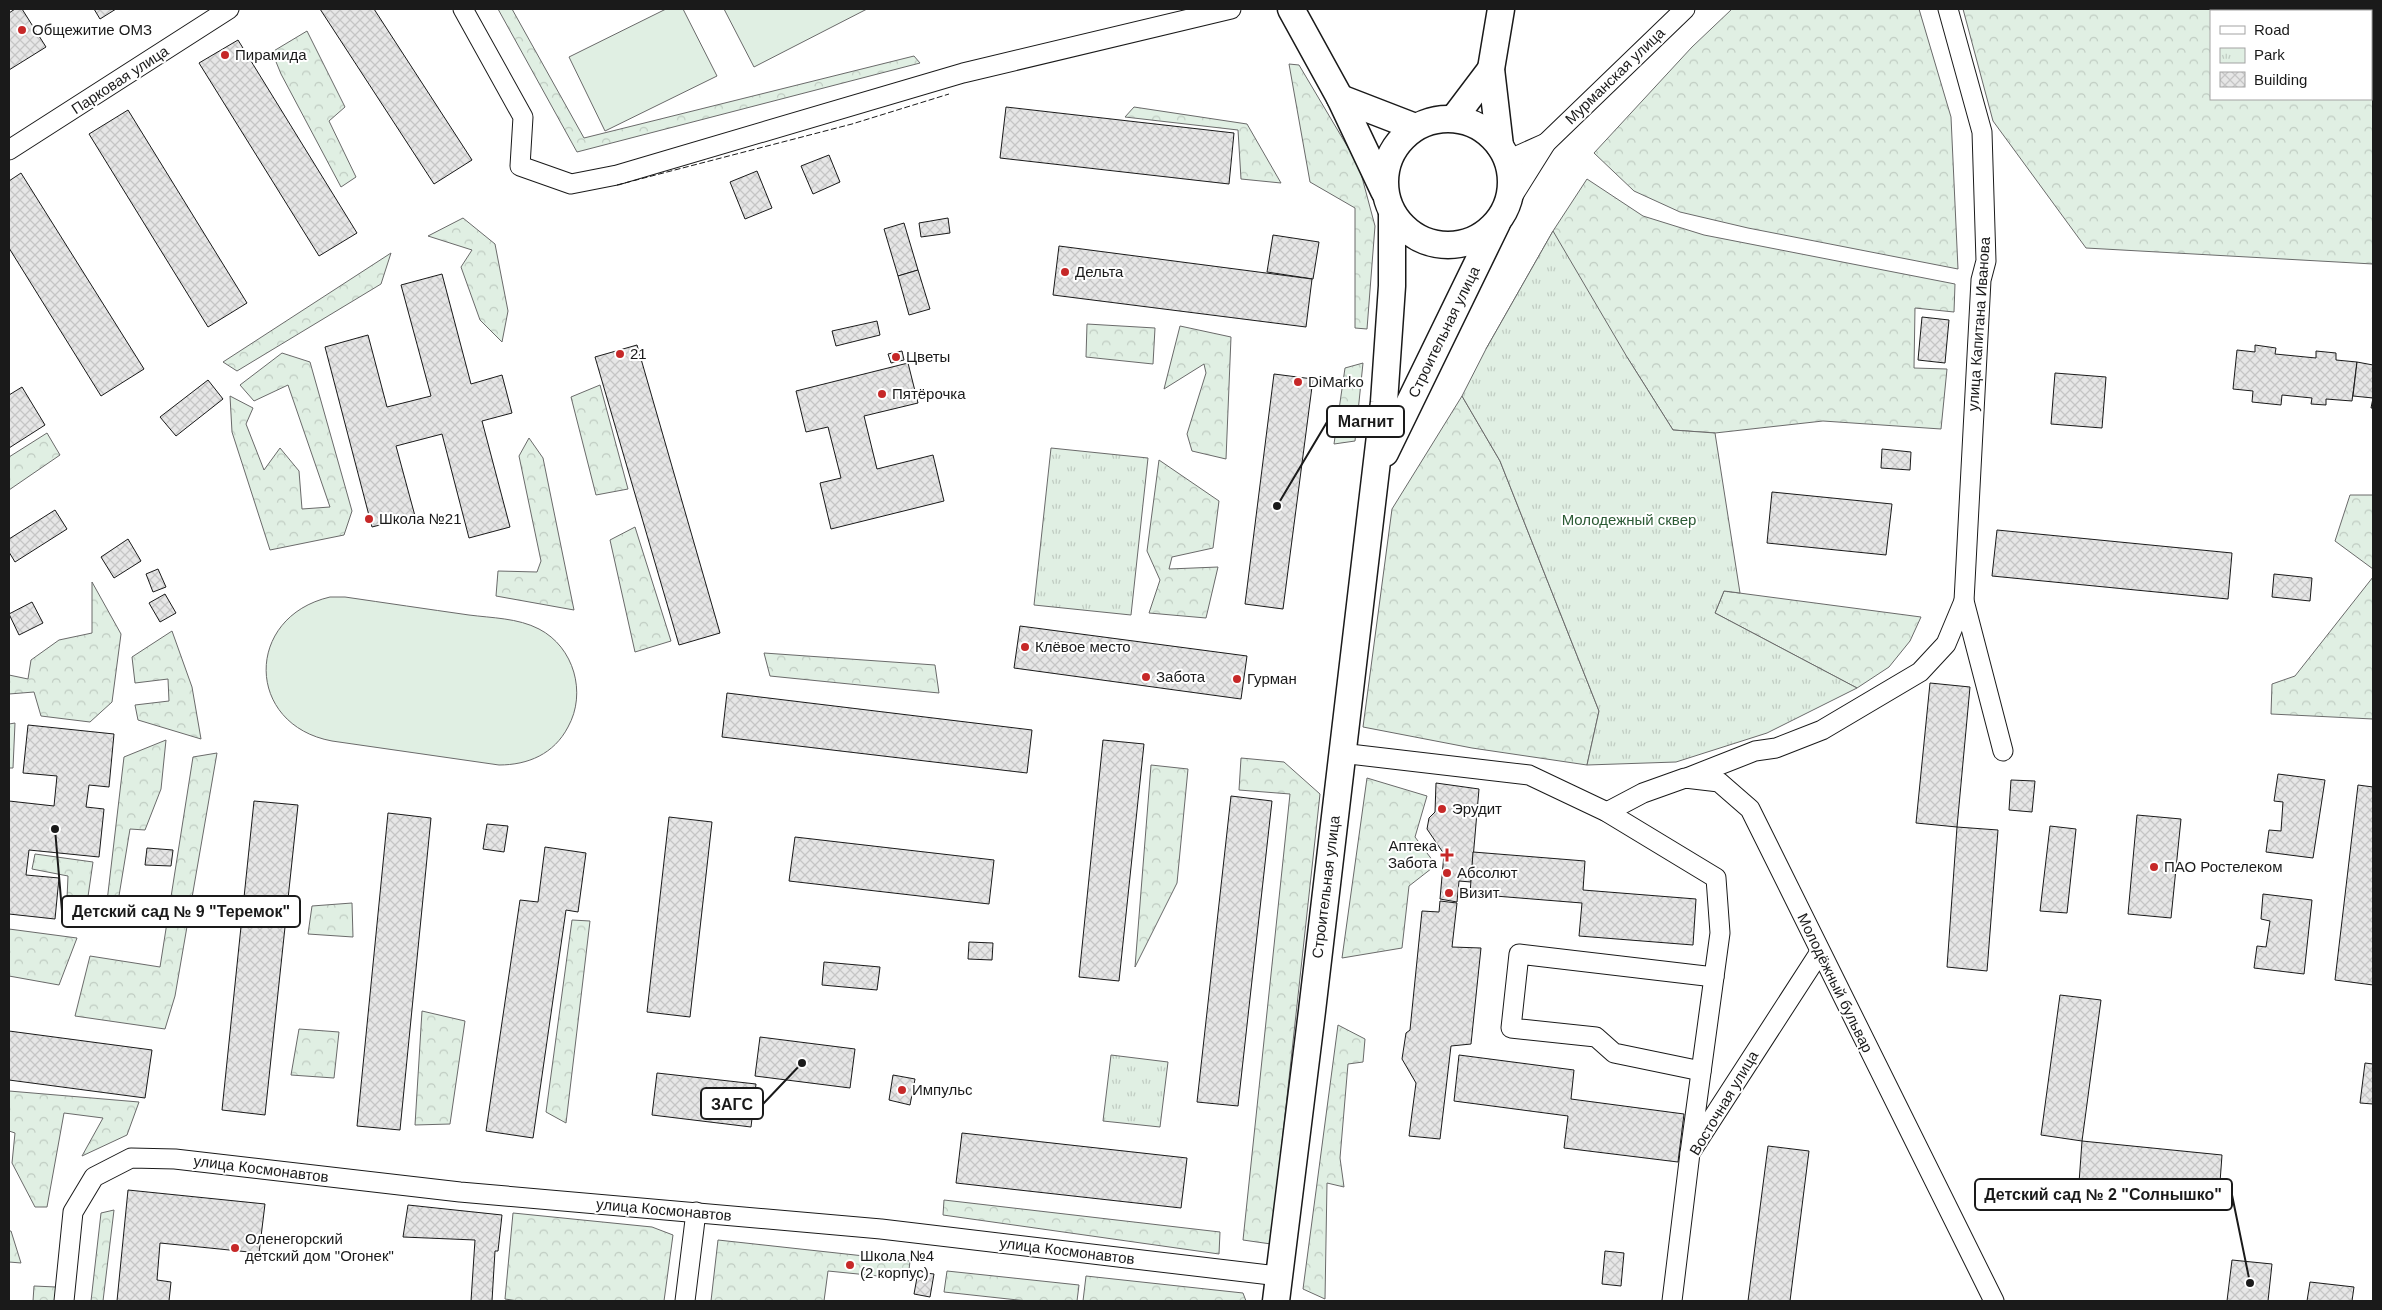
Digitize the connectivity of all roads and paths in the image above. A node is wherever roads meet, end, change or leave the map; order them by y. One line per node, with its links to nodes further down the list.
1 (229, 9): 13 (street, Парковая улица)
2 (463, 9): 3 (street)
3 (1231, 9)
4 (1291, 9): 9 (street, Строительная улица)
5 (1501, 9): 8 (street)
6 (1685, 9): 12 (street, Мурманская улица)
7 (1948, 9): 18 (street, улица Капитана Иванова)
8 (1491, 69): 10 (street); 14 (street)
9 (1340, 98): 11 (street); 15 (street, Строительная улица)
10 (1454, 118): 11 (street); 14 (street)
11 (1416, 126): 15 (street)
12 (1546, 143): 14 (street); 16 (street)
13 (9, 150)
14 (1504, 153): 16 (street)
15 (1388, 202): 16 (street); 17 (street, Строительная улица)
16 (1504, 210): 17 (street, Строительная улица)
17 (1376, 472): 20 (street, Строительная улица)
18 (1964, 601): 19 (street); 21 (street)
19 (2002, 751)
20 (1342, 753): 22 (street); 28 (street, Строительная улица)
21 (1685, 778): 22 (street, Молодёжный бульвар); 23 (street, Молодёжный бульвар)
22 (1607, 812): 24 (street)
23 (1820, 952): 26 (street, Восточная улица); 33 (street, Молодёжный бульвар)
24 (1714, 977): 25 (street); 25 (street)
25 (1701, 1071): 26 (street)
26 (1690, 1154): 32 (street, Восточная улица)
27 (696, 1212): 28 (street, улица Космонавтов); 29 (street, улица Космонавтов); 30 (street)
28 (1278, 1276): 31 (street, Строительная улица)
29 (64, 1301)
30 (684, 1301)
31 (1276, 1301)
32 (1672, 1301)
33 (1994, 1301)

